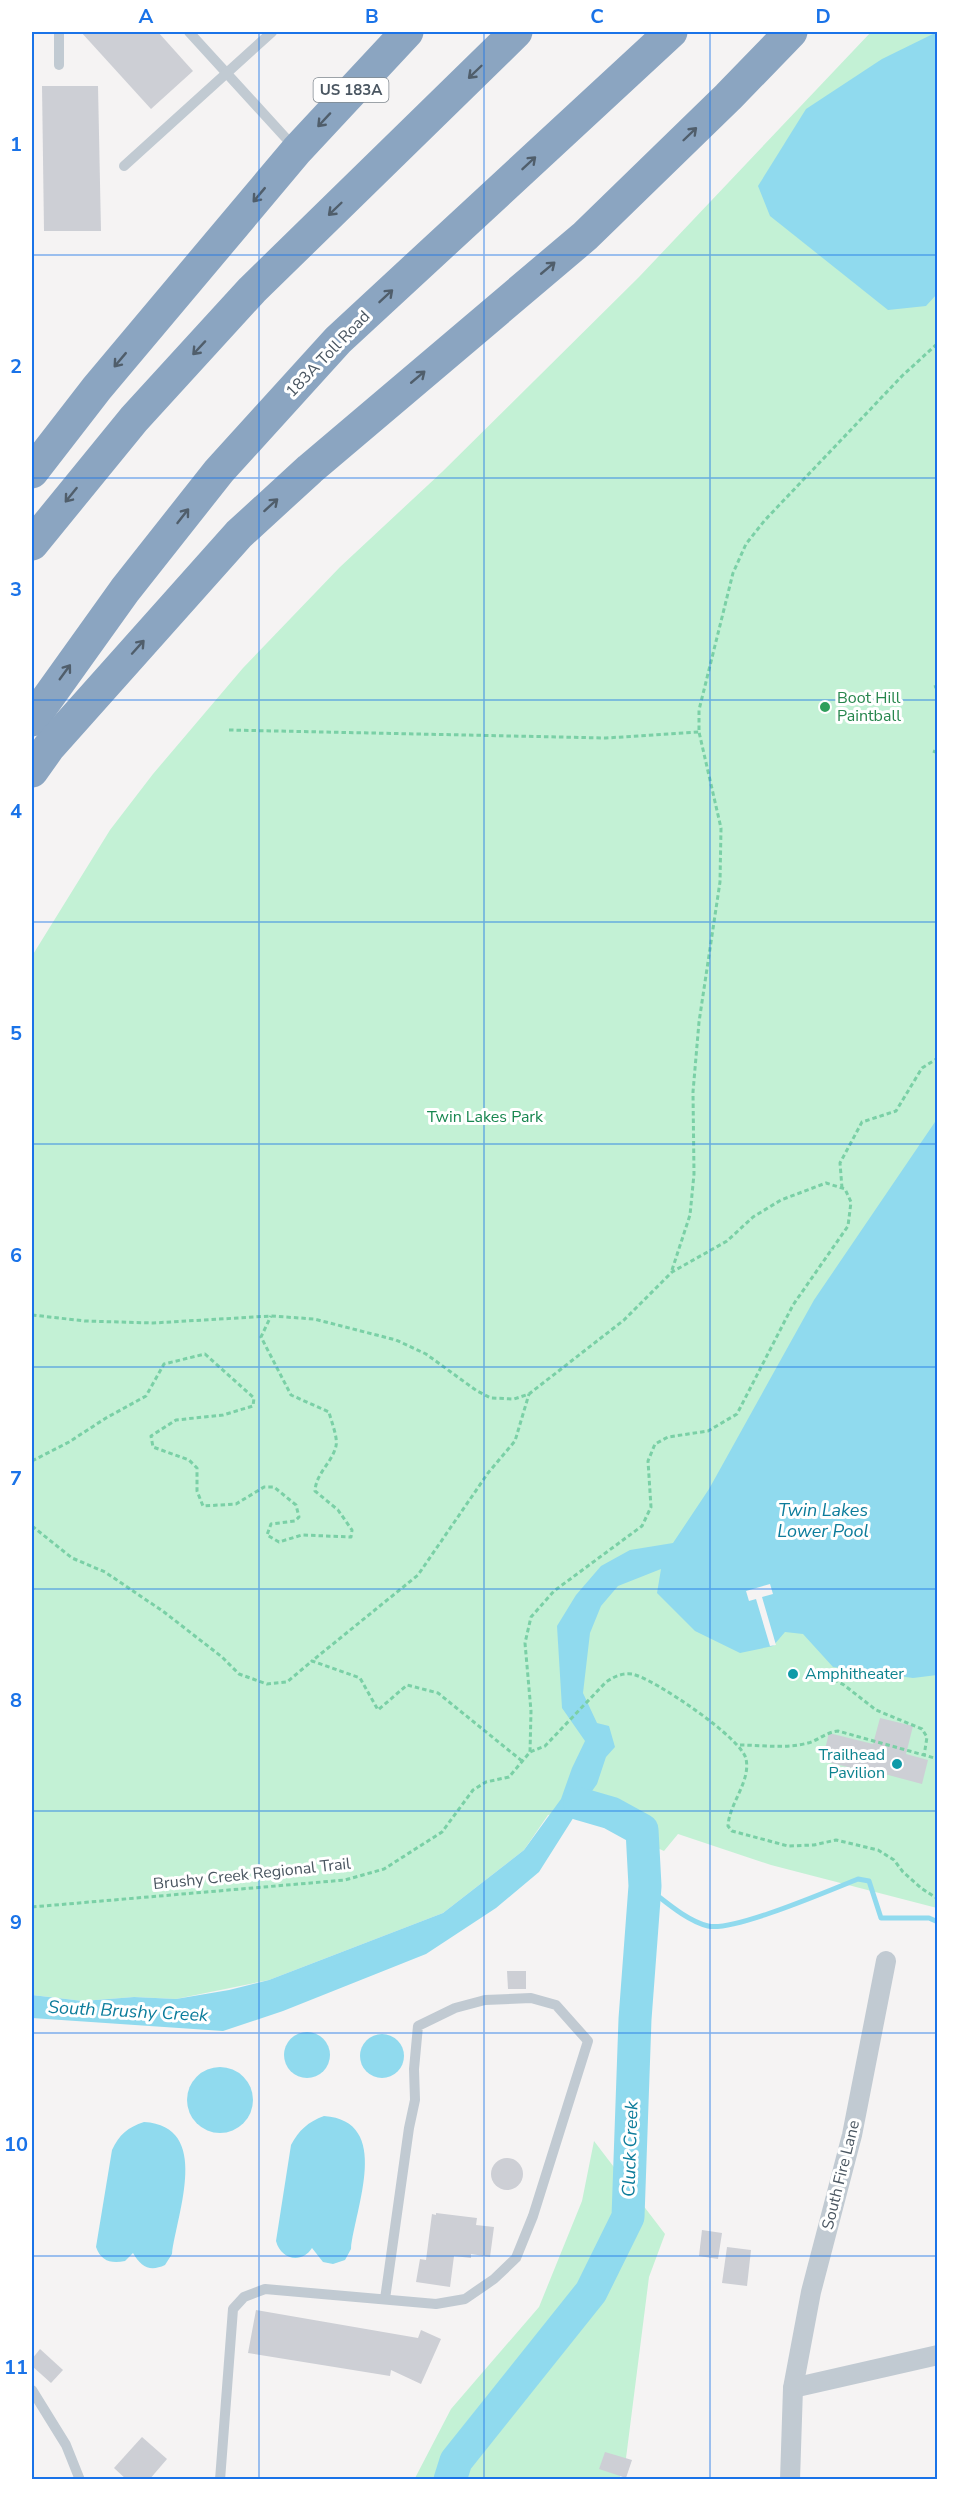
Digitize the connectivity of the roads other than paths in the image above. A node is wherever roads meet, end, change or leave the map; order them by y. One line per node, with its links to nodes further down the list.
1 (59, 32): 8 (lane)
2 (189, 32): 9 (lane)
3 (272, 32): 9 (lane)
4 (406, 32): 10 (highway, US 183A, one-way to 10)
5 (516, 32): 13 (highway, one-way to 13)
6 (670, 32): 14 (highway, 183A Toll Road, one-way to 6)
7 (791, 32): 15 (highway, one-way to 7)
8 (59, 65)
9 (228, 72): 10 (lane); 11 (lane)
10 (297, 150): 12 (highway, one-way to 12)
11 (124, 166)
12 (32, 472)
13 (32, 544)
14 (32, 720)
15 (32, 771)
16 (886, 1961): 19 (street, South Fire Lane)
17 (385, 2299): 17 (lane); 22 (lane)
18 (937, 2357): 19 (street)
19 (793, 2388): 23 (street, South Fire Lane)
20 (32, 2390): 21 (lane)
21 (80, 2480)
22 (220, 2480)
23 (790, 2480)

